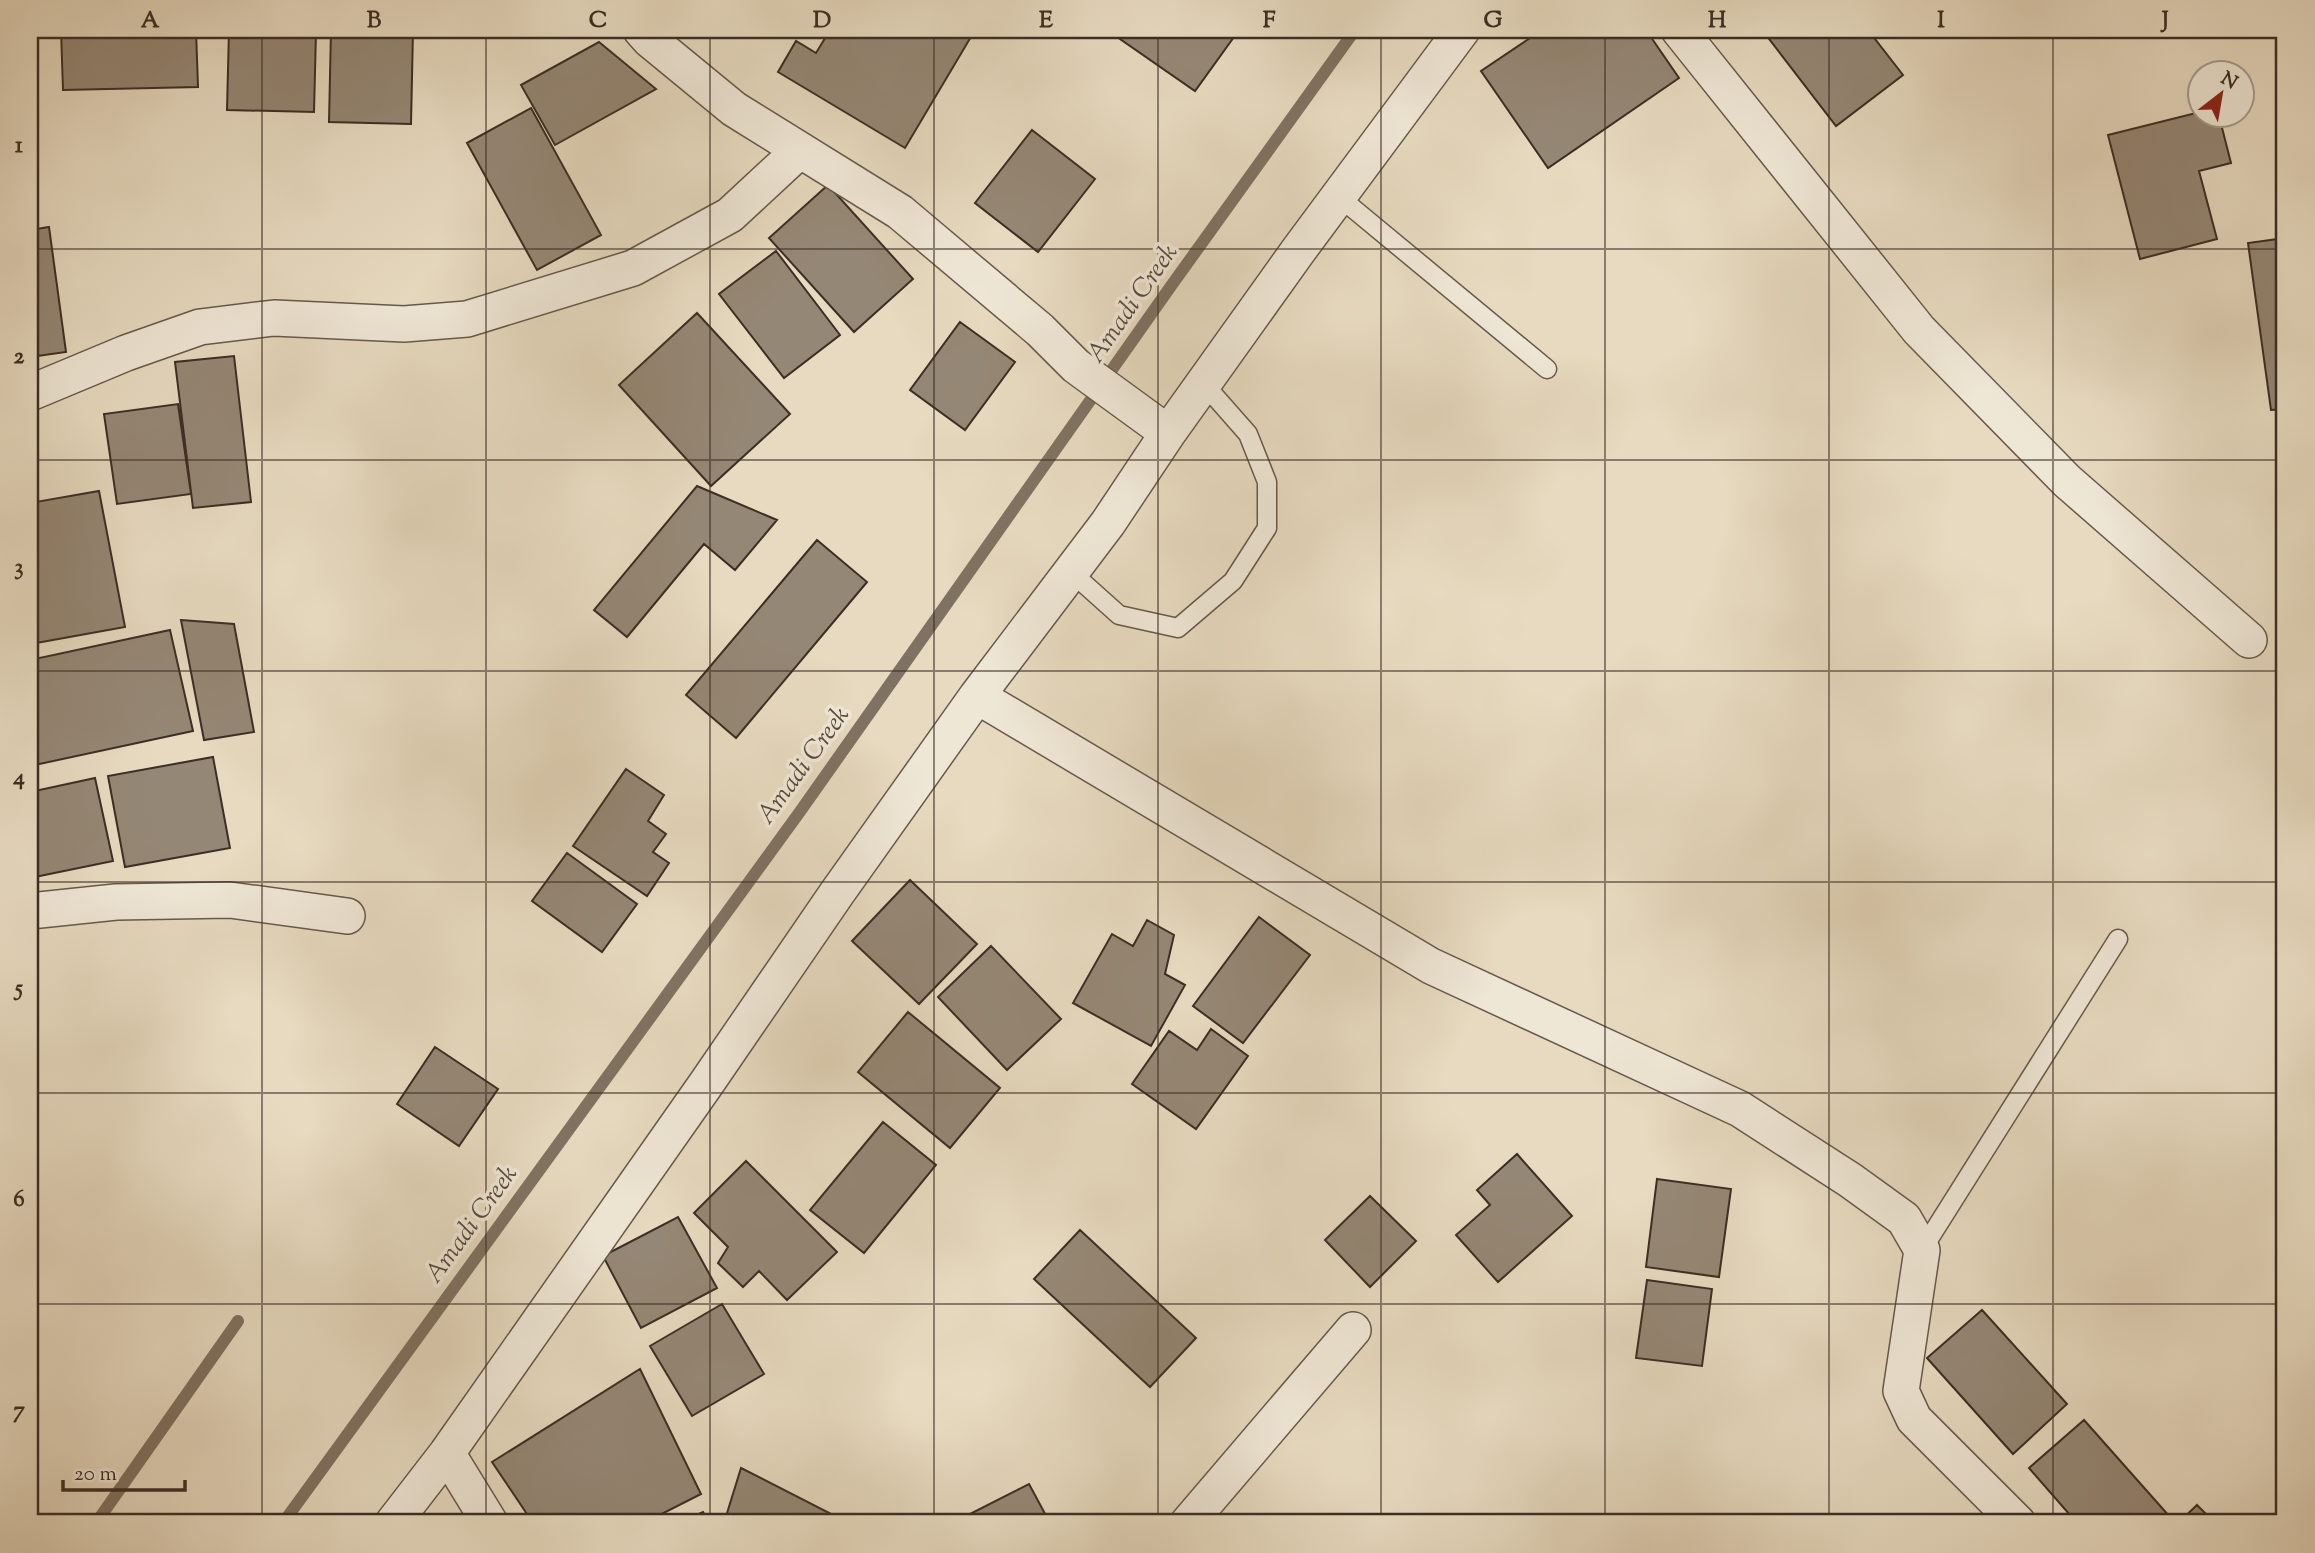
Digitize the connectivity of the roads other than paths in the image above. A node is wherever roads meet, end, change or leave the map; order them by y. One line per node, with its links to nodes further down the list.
1 (641, 30): 4 (street)
2 (1462, 30): 5 (street)
3 (1679, 30): 11 (street)
4 (799, 151): 8 (street); 9 (street)
5 (1338, 196): 6 (lane); 7 (street)
6 (1547, 369)
7 (1204, 384): 9 (street); 10 (lane)
8 (30, 393)
9 (1168, 433): 10 (street)
10 (1070, 572): 12 (street)
11 (2249, 640)
12 (977, 696): 16 (street); 18 (street)
13 (30, 911): 14 (street)
14 (347, 916)
15 (2118, 939): 16 (lane)
16 (1922, 1251): 22 (street)
17 (1353, 1330): 21 (street)
18 (447, 1453): 19 (street); 20 (street)
19 (393, 1523)
20 (490, 1523)
21 (1188, 1523)
22 (2018, 1523)

